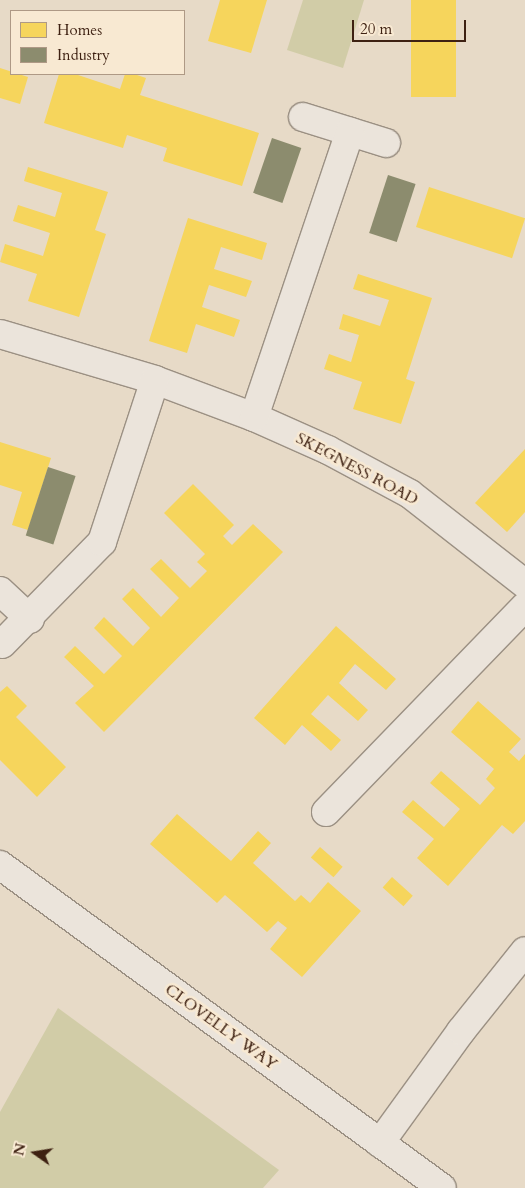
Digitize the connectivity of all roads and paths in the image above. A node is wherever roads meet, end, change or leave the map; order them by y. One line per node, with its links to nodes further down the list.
1 (303, 117): 2 (street)
2 (350, 132): 3 (street); 6 (street)
3 (386, 142)
4 (0, 334): 5 (street, SKEGNESS ROAD)
5 (155, 380): 6 (street, SKEGNESS ROAD); 10 (street)
6 (254, 417): 7 (street, SKEGNESS ROAD)
7 (525, 584)
8 (0, 591): 10 (street)
9 (525, 607): 12 (street)
10 (30, 619): 11 (street)
11 (2, 644)
12 (326, 812)
13 (0, 865): 15 (street, CLOVELLY WAY)
14 (525, 951): 15 (street)
15 (380, 1143): 16 (street, CLOVELLY WAY)
16 (441, 1188)

